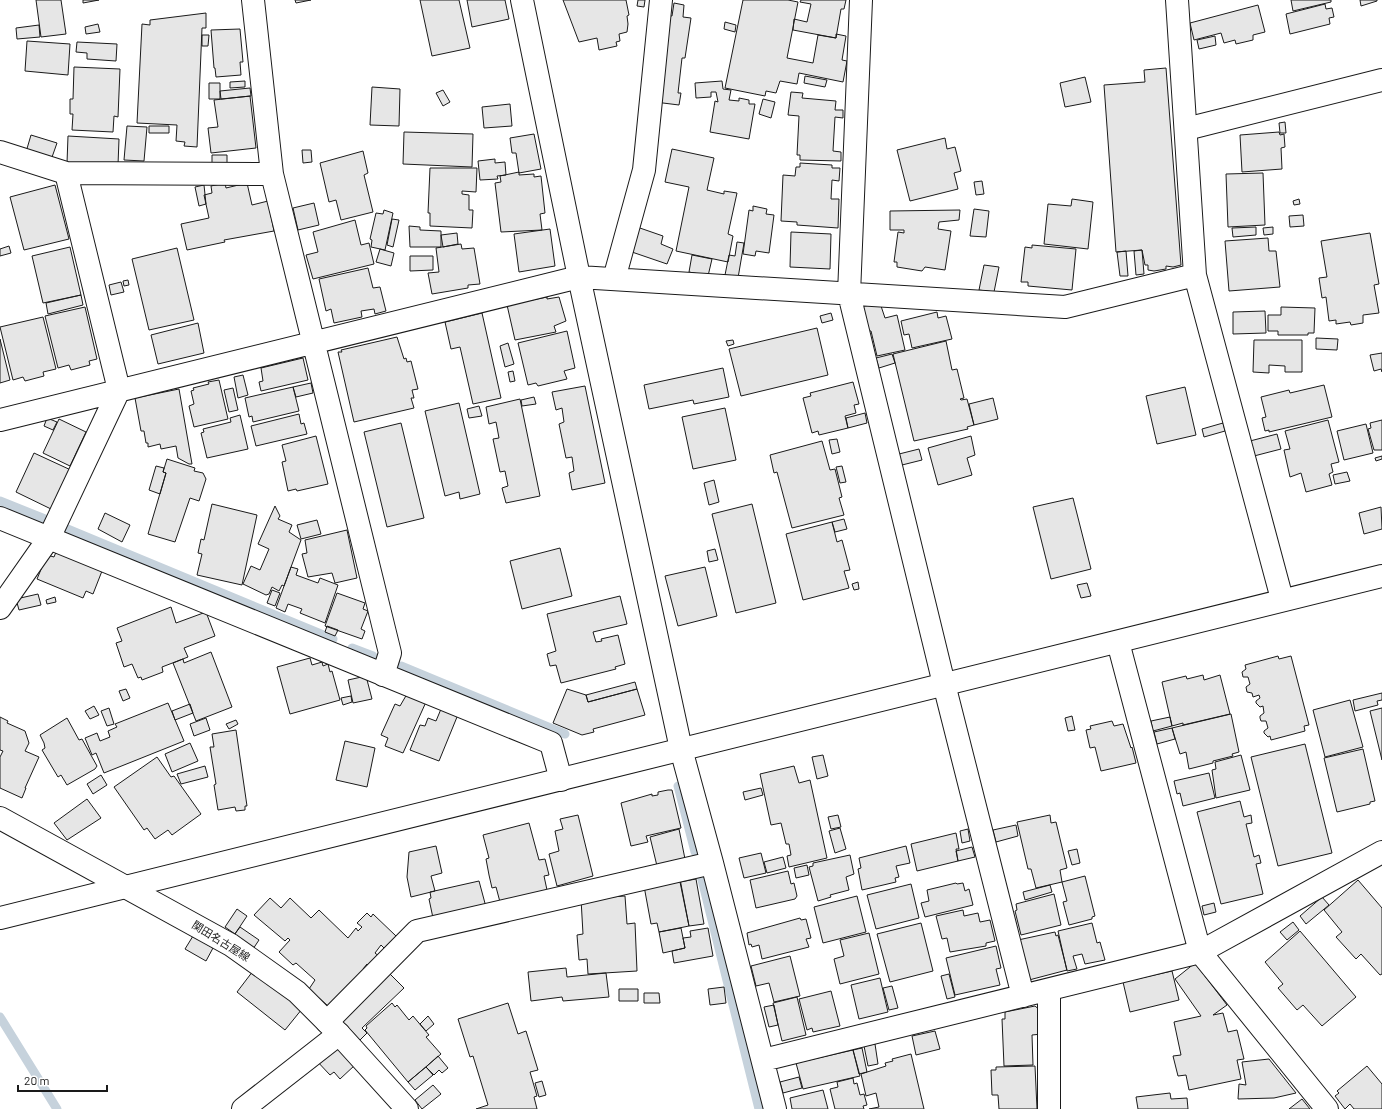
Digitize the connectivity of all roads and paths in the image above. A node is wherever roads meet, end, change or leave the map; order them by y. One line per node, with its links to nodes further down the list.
1 (253, 0): 10 (street)
2 (522, 0): 12 (street)
3 (662, 0): 13 (street)
4 (861, 0): 14 (street)
5 (1177, 0): 7 (street)
6 (1382, 80): 7 (street)
7 (1186, 129): 11 (street)
8 (0, 152): 9 (street)
9 (66, 173): 10 (street); 16 (street)
10 (272, 174): 15 (street)
11 (1195, 275): 14 (street); 21 (street)
12 (579, 277): 13 (street); 15 (street); 26 (street)
13 (614, 279): 14 (street)
14 (849, 294): 25 (street)
15 (313, 342): 16 (street); 24 (street)
16 (119, 390): 17 (street); 19 (street)
17 (0, 420)
18 (0, 518): 19 (street)
19 (50, 538): 22 (street); 24 (street)
20 (1382, 576): 21 (street)
21 (1282, 599): 23 (street)
22 (0, 608)
23 (1118, 642): 25 (street); 33 (street)
24 (383, 675): 27 (street)
25 (944, 684): 26 (street); 35 (street)
26 (681, 749): 27 (street); 30 (street)
27 (561, 780): 31 (street)
28 (0, 818): 31 (street, 関田名古屋線)
29 (1382, 852): 33 (street)
30 (712, 863): 36 (street); 37 (street)
31 (128, 887): 32 (street); 36 (street, 関田名古屋線)
32 (0, 918)
33 (1200, 952): 34 (street); 42 (street)
34 (1049, 990): 35 (street); 41 (street)
35 (1023, 996): 37 (street)
36 (333, 1028): 38 (street); 39 (street, 関田名古屋線)
37 (763, 1060): 40 (street)
38 (243, 1109)
39 (407, 1109)
40 (774, 1109)
41 (1049, 1109)
42 (1327, 1109)

